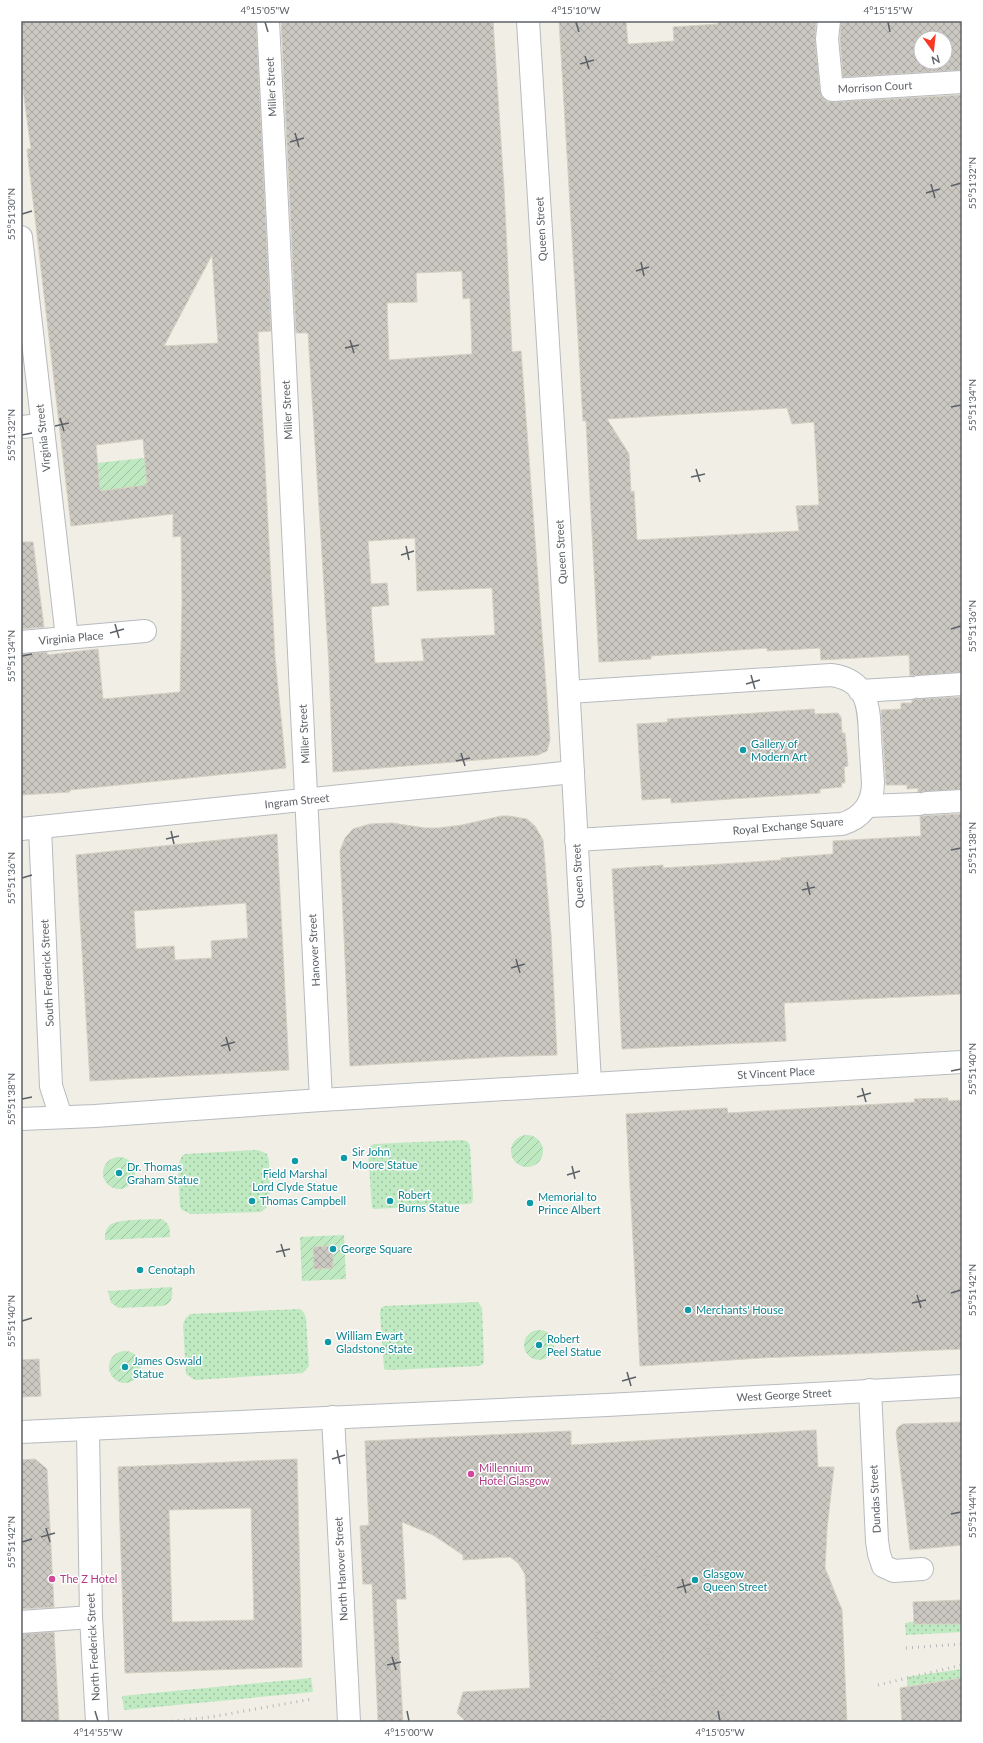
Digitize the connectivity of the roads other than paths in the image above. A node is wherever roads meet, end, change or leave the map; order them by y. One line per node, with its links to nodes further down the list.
1 (268, 21): 14 (street, Miller Street)
2 (528, 21): 12 (street, Queen Street)
3 (828, 21): 4 (street, Morrison Court)
4 (962, 82)
5 (21, 237): 6 (street, Virginia Street)
6 (31, 426): 8 (street, Virginia Street)
7 (145, 630): 8 (street, Virginia Place)
8 (67, 638): 9 (street, Virginia Place)
9 (21, 642)
10 (962, 684): 11 (street)
11 (860, 691): 12 (street); 16 (street)
12 (569, 692): 13 (street, Queen Street)
13 (573, 772): 14 (street, Ingram Street); 18 (street, Queen Street)
14 (307, 800): 17 (street, Ingram Street); 21 (street, Hanover Street)
15 (962, 801): 16 (street)
16 (868, 806): 18 (street, Royal Exchange Square)
17 (31, 828): 22 (street, South Frederick Street)
18 (576, 840): 20 (street, Queen Street)
19 (962, 1062): 20 (street, St Vincent Place)
20 (590, 1083): 21 (street)
21 (321, 1100): 22 (street)
22 (61, 1117): 23 (street)
23 (21, 1118)
24 (962, 1386): 25 (street, West George Street)
25 (870, 1390): 26 (street, West George Street); 29 (street, Dundas Street)
26 (334, 1417): 27 (street); 33 (street, North Hanover Street, bridge)
27 (88, 1429): 28 (street); 30 (street, North Frederick Street)
28 (21, 1432)
29 (922, 1569)
30 (91, 1617): 31 (street); 32 (street, North Frederick Street)
31 (21, 1622)
32 (97, 1722)
33 (349, 1722)

